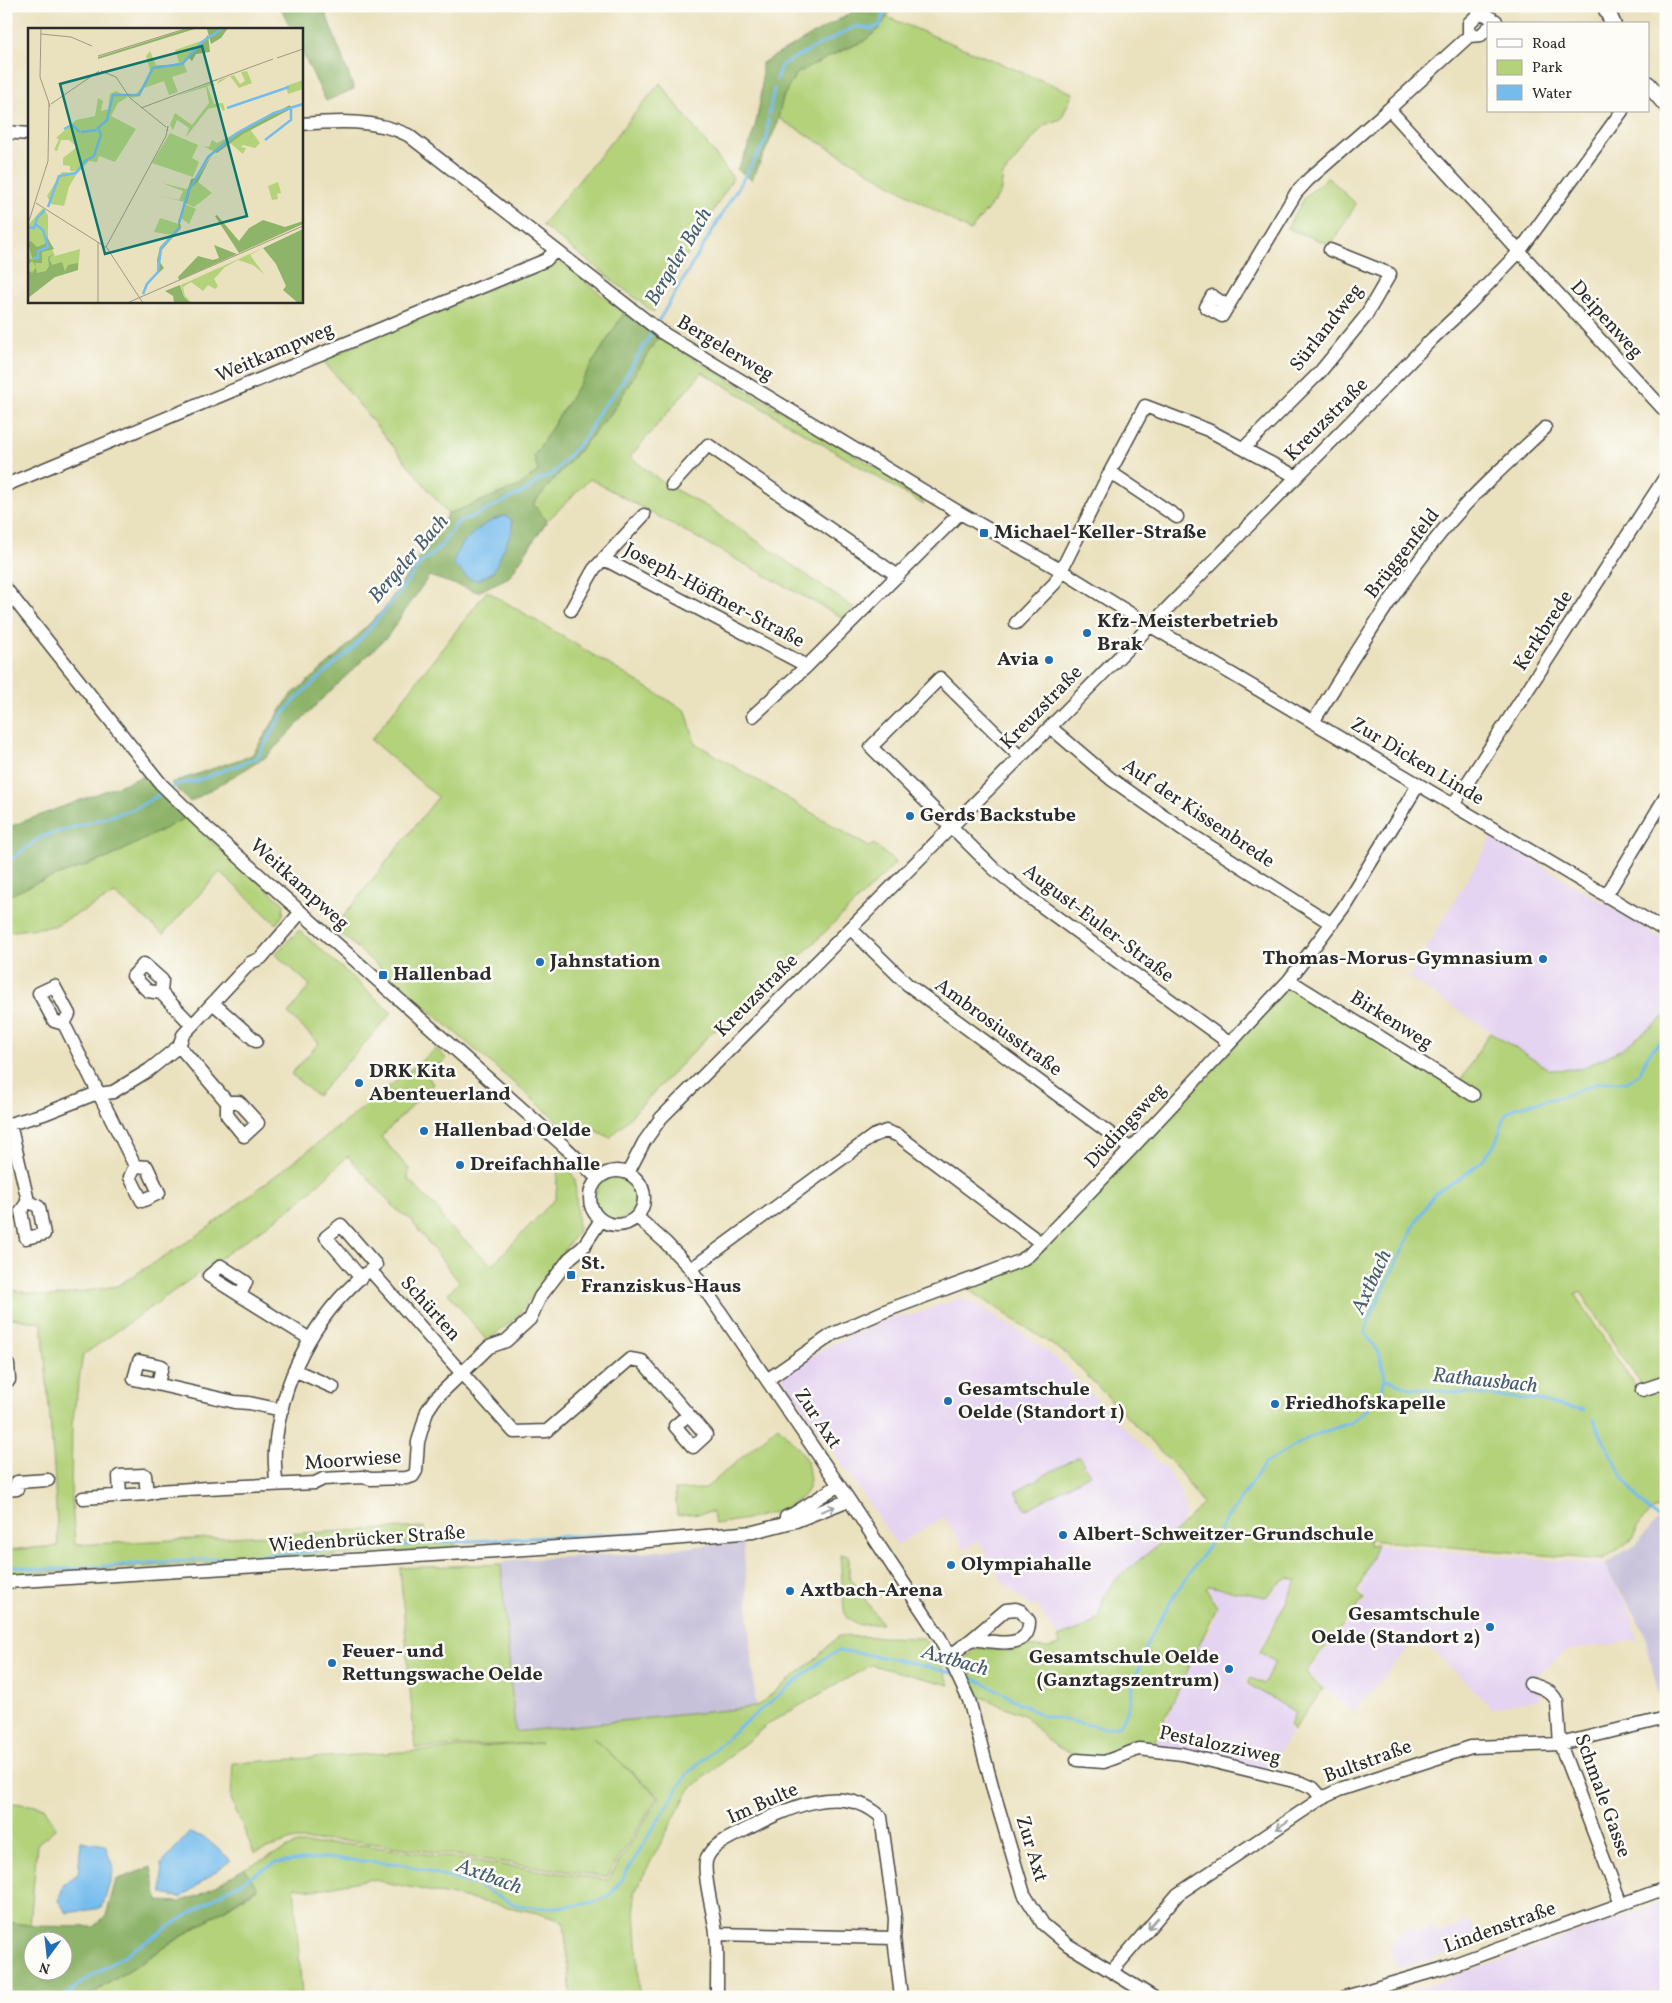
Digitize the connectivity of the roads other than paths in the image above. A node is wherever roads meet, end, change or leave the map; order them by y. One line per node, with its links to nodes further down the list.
1 (1605, 6): 3 (main road)
2 (1495, 22): 5 (street)
3 (1612, 22)
4 (1487, 29): 5 (street)
5 (1469, 36): 8 (street)
6 (1650, 86): 7 (main road)
7 (1666, 105)
8 (1389, 109): 15 (street, Deipenweg); 16 (street)
9 (1621, 112): 15 (street, Kreuzstraße)
10 (302, 124): 14 (street, Bergelerweg)
11 (6, 132): 12 (street)
12 (28, 134)
13 (1330, 250): 19 (street, Sürlandweg)
14 (555, 251): 23 (street, Weitkampweg); 25 (street, Bergelerweg)
15 (1519, 252): 17 (street, Deipenweg); 22 (street, Kreuzstraße)
16 (1228, 306)
17 (1666, 412)
18 (1545, 428): 37 (street, Brüggenfeld)
19 (1244, 448): 20 (street); 22 (street)
20 (1110, 472): 27 (street); 29 (street)
21 (1666, 476): 42 (street, Kerkbrede)
22 (1297, 477): 34 (street, Kreuzstraße)
23 (6, 485)
24 (672, 485): 30 (street)
25 (960, 513): 29 (street, Bergelerweg); 30 (street)
26 (644, 515): 28 (street, Joseph-Höffner-Straße)
27 (1177, 517)
28 (604, 559): 32 (street, Joseph-Höffner-Straße); 35 (street, Joseph-Höffner-Straße)
29 (1062, 571): 33 (street); 34 (street, Bergelerweg)
30 (898, 576): 35 (street)
31 (6, 590): 45 (street, Weitkampweg)
32 (571, 610)
33 (1016, 623)
34 (1149, 625): 37 (street, Zur Dicken Linde); 38 (street, Kreuzstraße)
35 (807, 666): 36 (street)
36 (753, 716)
37 (1312, 722): 40 (street, Zur Dicken Linde)
38 (1050, 727): 39 (street, Kreuzstraße); 46 (street, Auf der Kissenbrede)
39 (1020, 757): 43 (street, Kreuzstraße); 43 (street, August-Euler-Straße)
40 (1418, 785): 42 (street, Zur Dicken Linde); 46 (street, Düdingsweg)
41 (1666, 796): 44 (street)
42 (1453, 805): 44 (street, Zur Dicken Linde)
43 (952, 828): 47 (street, Kreuzstraße); 55 (street, August-Euler-Straße)
44 (1606, 896): 48 (street, Zur Dicken Linde)
45 (301, 912): 51 (street); 64 (street, Weitkampweg)
46 (1332, 924): 49 (street, Düdingsweg)
47 (851, 929): 61 (street, Ambrosiusstraße); 63 (street, Kreuzstraße)
48 (1666, 931)
49 (1289, 980): 55 (street, Düdingsweg); 58 (street, Birkenweg)
50 (161, 993): 53 (street)
51 (214, 1004): 53 (street); 54 (street)
52 (64, 1024): 57 (street)
53 (192, 1024): 56 (street)
54 (256, 1041)
55 (1229, 1043): 61 (street, Düdingsweg)
56 (179, 1046): 57 (street); 59 (street)
57 (100, 1094): 60 (street); 62 (street)
58 (1473, 1095)
59 (227, 1102)
60 (8, 1124): 65 (street)
61 (1131, 1149): 68 (street, Düdingsweg)
62 (135, 1166)
63 (628, 1173): 64 (street); 66 (street)
64 (598, 1179): 67 (street)
65 (28, 1201)
66 (637, 1217): 67 (street); 69 (street, Zur Axt)
67 (601, 1220): 74 (street, Moorwiese)
68 (1041, 1243): 69 (street); 76 (street, Düdingsweg)
69 (690, 1269): 76 (street, Zur Axt)
70 (240, 1296): 71 (street)
71 (310, 1339): 73 (street, Schürten); 74 (street, Schürten)
72 (6, 1366): 75 (street)
73 (294, 1370): 79 (street); 81 (street, Schürten)
74 (461, 1372): 82 (street, Schürten); 85 (street, Moorwiese)
75 (6, 1380)
76 (767, 1380): 86 (street, Zur Axt)
77 (1666, 1382): 80 (street)
78 (158, 1384): 81 (street)
79 (333, 1387)
80 (1642, 1390)
81 (282, 1410): 85 (street, Schürten)
82 (688, 1415)
83 (12, 1479): 84 (street); 87 (street)
84 (48, 1480)
85 (276, 1485): 88 (street, Moorwiese)
86 (838, 1485): 91 (street, Zur Axt); 92 (street, Wiedenbrücker Straße)
87 (6, 1490)
88 (147, 1494): 89 (street, Moorwiese); 89 (street)
89 (120, 1496): 90 (street, Moorwiese)
90 (83, 1498)
91 (849, 1500): 92 (street, Wiedenbrücker Straße, one-way to 91); 95 (street, Zur Axt)
92 (730, 1532): 93 (street, Wiedenbrücker Straße)
93 (6, 1582)
94 (972, 1640): 95 (street)
95 (952, 1662): 105 (street, Zur Axt)
96 (1530, 1684): 98 (street, Schmale Gasse)
97 (1666, 1718): 98 (street, Bultstraße)
98 (1560, 1744): 100 (street, Bultstraße); 102 (street, Schmale Gasse)
99 (1077, 1760): 100 (street, Pestalozziweg)
100 (1322, 1798): 105 (street, Bultstraße, one-way to 105)
101 (1666, 1888): 102 (street, Lindenstraße)
102 (1621, 1904): 109 (street, Lindenstraße)
103 (716, 1934): 104 (street); 104 (street, Im Bulte); 106 (street, Im Bulte)
104 (894, 1938): 107 (street, Im Bulte)
105 (1112, 1971): 108 (street, Zur Axt)
106 (717, 1990)
107 (901, 1997)
108 (1153, 1997)
109 (1345, 1997)

